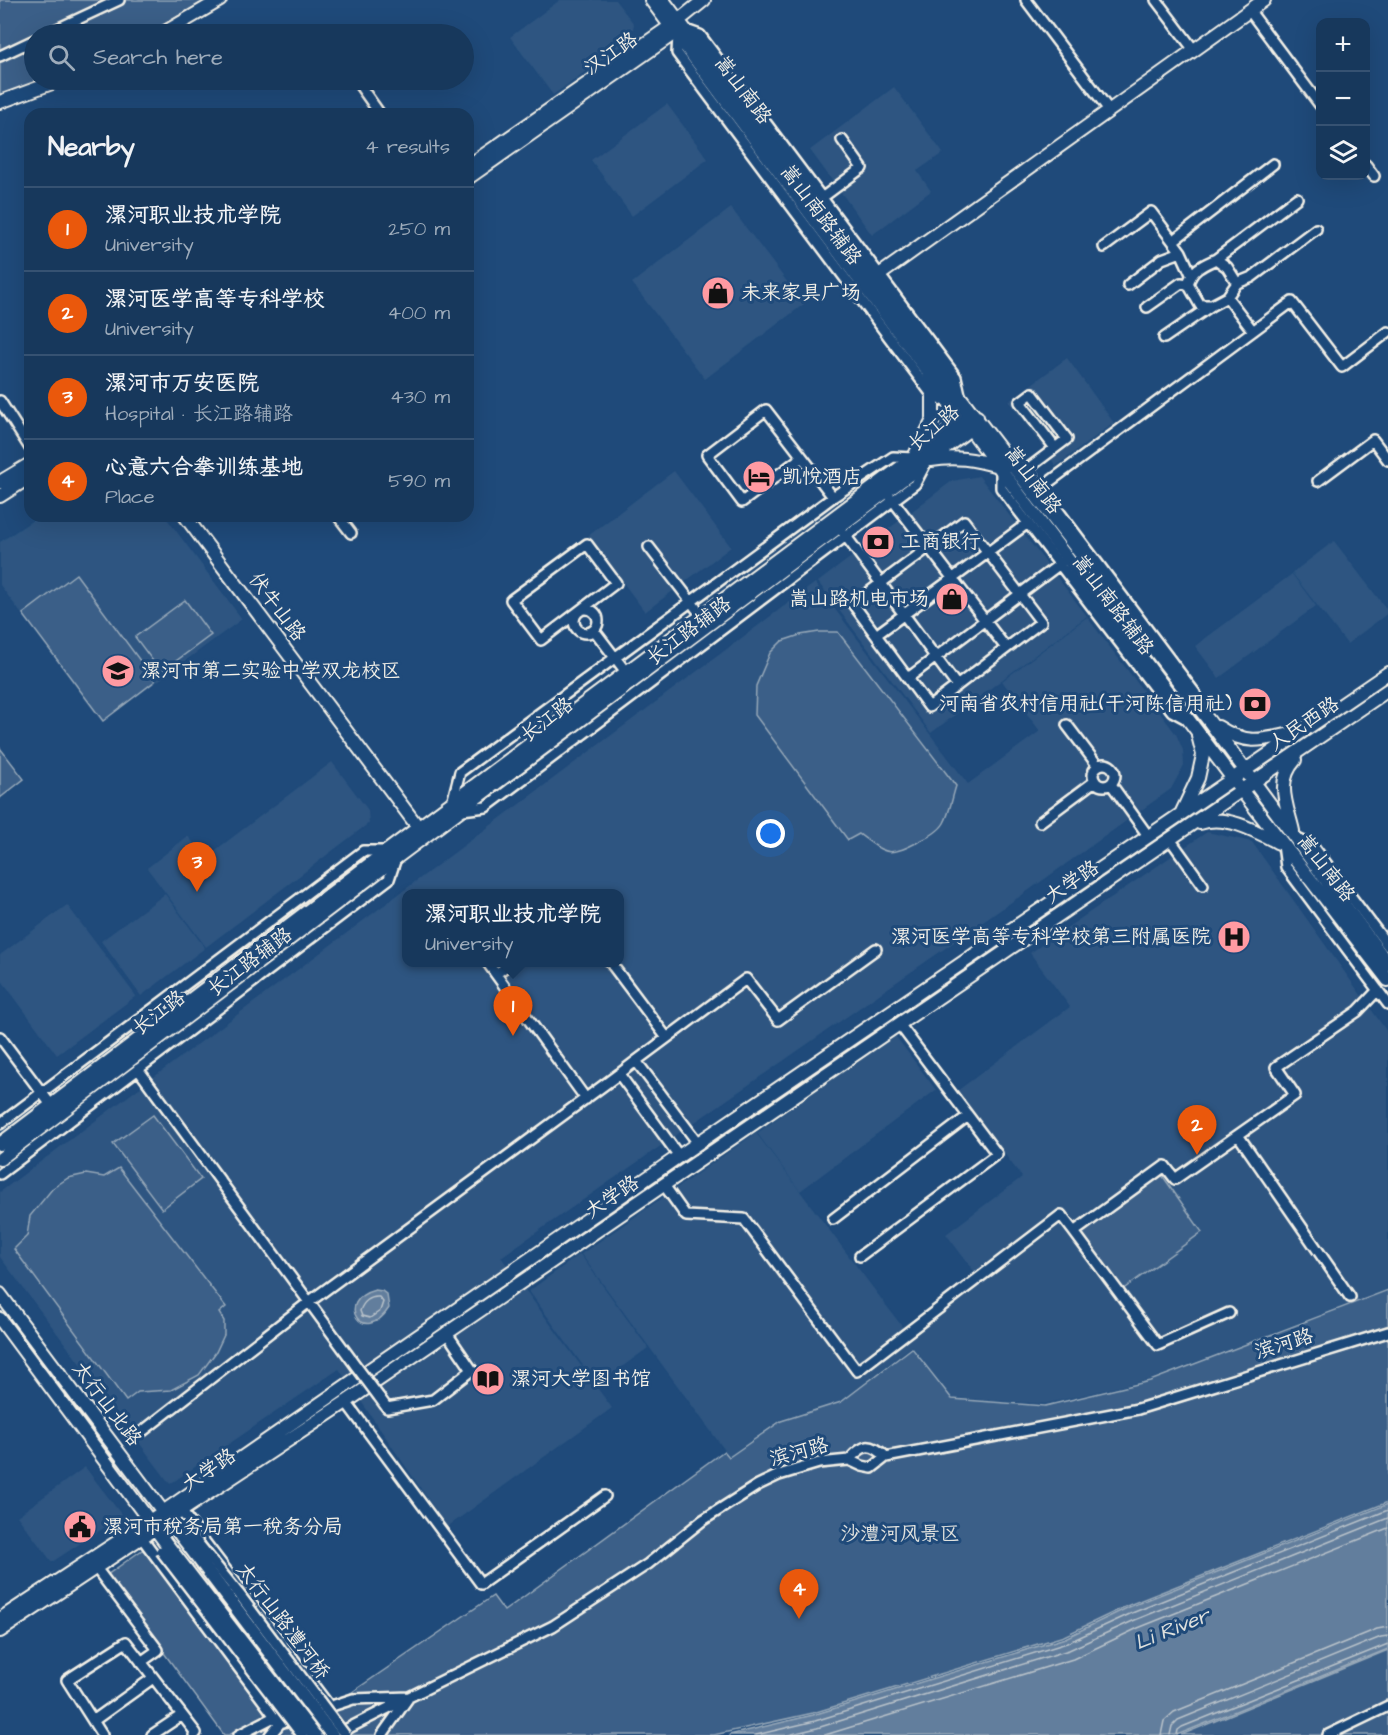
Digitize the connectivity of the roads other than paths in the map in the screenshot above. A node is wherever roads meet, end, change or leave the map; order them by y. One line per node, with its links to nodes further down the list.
1 (119, 0): 10 (street)
2 (220, 0): 11 (main road)
3 (651, 0): 12 (main road, 嵩山南路)
4 (663, 0): 12 (main road, 嵩山南路)
5 (704, 0): 12 (main road)
6 (1026, 0): 21 (street)
7 (1156, 0): 14 (street)
8 (1264, 0): 9 (main road)
9 (1249, 10): 14 (main road); 18 (street)
10 (67, 24)
11 (179, 24)
12 (677, 29): 23 (main road, 汉江路); 26 (main road, 汉江路); 29 (main road, 嵩山南路); 29 (street, 嵩山南路辅路); 44 (street, 嵩山南路辅路)
13 (24, 45): 15 (street)
14 (1194, 50): 21 (main road)
15 (0, 56)
16 (33, 90): 19 (main road)
17 (363, 90): 20 (street)
18 (1316, 100)
19 (0, 102)
20 (376, 108)
21 (1109, 110): 36 (main road)
22 (842, 140): 29 (street)
23 (474, 162)
24 (1273, 165): 31 (street)
25 (1370, 171): 27 (street)
26 (474, 174)
27 (1374, 176)
28 (1297, 198): 34 (street)
29 (815, 203): 36 (main road, 嵩山南路); 36 (street, 嵩山南路辅路)
30 (1316, 229): 37 (street)
31 (1173, 242): 32 (street); 33 (street)
32 (1104, 247)
33 (1181, 252): 35 (street); 39 (street)
34 (1216, 259): 35 (street); 37 (street)
35 (1191, 274): 38 (street)
36 (872, 279): 43 (main road, 嵩山南路); 51 (main road, 嵩山南路)
37 (1237, 283): 40 (street)
38 (1188, 284): 41 (street); 42 (street)
39 (1128, 285)
40 (1227, 297): 41 (street); 45 (street)
41 (1212, 305): 47 (street)
42 (1147, 307)
43 (881, 308): 44 (street); 48 (main road, 嵩山南路)
44 (879, 324): 49 (street, 嵩山南路辅路)
45 (1253, 331): 46 (street); 65 (street)
46 (1388, 332)
47 (1164, 338)
48 (928, 371): 49 (main road); 51 (main road, 嵩山南路)
49 (933, 396): 51 (street); 56 (main road)
50 (0, 401): 53 (street)
51 (956, 401): 52 (main road, 嵩山南路)
52 (970, 422): 56 (main road, 长江路); 58 (main road, 长江路); 59 (main road, 嵩山南路)
53 (24, 439)
54 (1055, 448): 54 (street); 61 (street)
55 (802, 458): 55 (street); 68 (street)
56 (914, 458): 68 (street, 长江路辅路); 73 (main road, 长江路)
57 (1388, 460): 63 (street)
58 (927, 461): 59 (main road); 67 (main road, 长江路)
59 (1004, 467): 61 (main road, 嵩山南路); 72 (street, 嵩山南路辅路); 78 (main road, 嵩山南路)
60 (24, 468): 64 (main road)
61 (1023, 472): 65 (street, 嵩山南路辅路); 97 (main road, 嵩山南路)
62 (24, 481): 66 (main road)
63 (1318, 481)
64 (0, 483)
65 (1041, 488): 97 (street, 嵩山南路辅路)
66 (0, 496)
67 (889, 496): 73 (main road, 长江路); 76 (street)
68 (833, 497): 69 (street, 长江路辅路)
69 (821, 505): 73 (street); 82 (street, 长江路辅路)
70 (189, 522): 113 (main road, 伏牛山路)
71 (343, 522): 74 (street)
72 (1028, 523): 77 (street); 78 (street, 嵩山南路辅路)
73 (839, 528): 80 (street); 85 (main road, 长江路); 109 (main road, 长江路)
74 (351, 533)
75 (649, 548): 82 (street)
76 (928, 548): 77 (street); 79 (street); 80 (street)
77 (988, 552): 79 (street); 81 (street)
78 (1064, 561): 81 (street); 99 (main road, 嵩山南路)
79 (953, 579): 84 (street); 86 (street)
80 (880, 583): 84 (street); 88 (street)
81 (1020, 594): 86 (street); 89 (street)
82 (691, 602): 85 (street); 91 (street, 长江路辅路)
83 (578, 612): 83 (street); 87 (street); 87 (street)
84 (904, 615): 88 (street); 90 (street)
85 (702, 616): 92 (main road, 长江路)
86 (985, 621): 89 (street); 90 (street)
87 (594, 630): 91 (street)
88 (876, 635): 94 (street)
89 (1006, 648): 95 (street)
90 (936, 657): 94 (street); 95 (street)
91 (615, 658): 92 (street); 109 (street, 长江路辅路)
92 (626, 672): 109 (main road, 长江路)
93 (1388, 673): 100 (main road, 人民西路)
94 (908, 678): 95 (street)
95 (957, 686)
96 (1388, 690): 101 (main road, 人民西路)
97 (1206, 717): 100 (main road); 103 (main road, 嵩山南路)
98 (1067, 725): 102 (street)
99 (1194, 725): 104 (main road, 嵩山南路); 110 (main road)
100 (1302, 732): 103 (main road, 人民西路)
101 (1308, 745): 106 (main road, 人民西路); 116 (main road)
102 (1098, 766): 105 (street); 107 (street)
103 (1246, 770): 104 (main road, 人民西路); 106 (main road, 嵩山南路)
104 (1233, 779): 108 (main road, 嵩山南路); 110 (main road, 大学路)
105 (1095, 781): 107 (street); 111 (street)
106 (1254, 782): 108 (main road, 人民西路); 116 (main road, 嵩山南路)
107 (1111, 784): 114 (street)
108 (1242, 791): 112 (main road, 大学路); 116 (main road, 嵩山南路)
109 (456, 806): 113 (main road, 长江路)
110 (1180, 816): 114 (main road, 大学路)
111 (1040, 822)
112 (1187, 827): 115 (main road, 大学路); 116 (main road)
113 (422, 832): 117 (main road, 长江路)
114 (1149, 837): 119 (main road, 大学路)
115 (1170, 840): 118 (street); 120 (main road, 大学路)
116 (1289, 841): 121 (street); 123 (main road, 嵩山南路); 128 (main road, 嵩山南路); 129 (street)
117 (392, 854): 135 (street, 长江路辅路); 137 (street, 长江路辅路); 139 (main road, 长江路); 146 (main road, 长江路)
118 (1203, 885)
119 (1051, 903): 120 (main road); 143 (main road, 大学路)
120 (1059, 915): 131 (main road, 大学路)
121 (1388, 946)
122 (876, 949): 133 (street)
123 (1388, 964)
124 (490, 967): 127 (street)
125 (506, 967): 127 (street)
126 (613, 967): 133 (street)
127 (496, 974): 138 (street)
128 (1388, 980)
129 (1378, 990): 130 (street); 142 (street)
130 (1388, 1004)
131 (899, 1024): 140 (street); 148 (main road, 大学路)
132 (0, 1037): 137 (street)
133 (667, 1038): 134 (street)
134 (636, 1061): 136 (street); 143 (street)
135 (138, 1069): 147 (street, 长江路辅路); 154 (street)
136 (619, 1074): 138 (street); 145 (street)
137 (42, 1092): 139 (street); 141 (street, 长江路辅路)
138 (586, 1099): 154 (street)
139 (51, 1105): 144 (main road, 长江路)
140 (968, 1116): 149 (street); 151 (street)
141 (0, 1124)
142 (1238, 1136): 150 (street); 153 (street)
143 (698, 1143): 145 (main road, 大学路)
144 (0, 1144)
145 (679, 1156): 165 (main road, 大学路)
146 (0, 1159)
147 (0, 1173)
148 (664, 1185): 150 (street); 157 (main road, 大学路)
149 (833, 1219)
150 (1074, 1232): 155 (street)
151 (860, 1256)
152 (0, 1294): 165 (main road, 太行山北路)
153 (1350, 1297)
154 (309, 1302): 157 (street, bridge); 160 (street)
155 (1229, 1313)
156 (0, 1319): 166 (main road, 太行山北路)
157 (446, 1332): 159 (main road, 大学路)
158 (1388, 1332): 161 (street, 滨河路)
159 (346, 1402): 163 (street); 164 (main road, 大学路)
160 (143, 1431)
161 (886, 1458): 162 (street, 滨河路); 162 (street)
162 (849, 1460): 175 (street, 滨河路)
163 (605, 1496)
164 (182, 1512): 165 (main road, 大学路); 177 (street)
165 (166, 1516): 166 (main road, 大学路); 167 (main road, 太行山北路)
166 (153, 1525): 168 (main road, 大学路); 169 (main road, 太行山北路); 171 (main road, 大学路)
167 (186, 1535): 177 (street, 太行山路澧河桥, bridge); 181 (main road, 太行山路澧河桥, bridge)
168 (142, 1538): 170 (main road, 大学路); 179 (street)
169 (165, 1548): 187 (street, bridge); 188 (main road, bridge)
170 (96, 1568): 172 (main road, 大学路); 173 (street)
171 (0, 1619)
172 (0, 1631)
173 (141, 1662): 174 (street); 180 (street)
174 (153, 1678): 178 (street); 180 (street)
175 (409, 1697): 177 (street, 滨河路); 181 (street); 189 (street)
176 (1388, 1706): 190 (street)
177 (328, 1708): 179 (street, 滨河路); 181 (street, 太行山路澧河桥, bridge)
178 (182, 1715): 183 (street); 184 (street)
179 (278, 1720): 185 (street, 滨河路); 186 (street)
180 (93, 1721): 182 (street)
181 (339, 1734)
182 (102, 1735)
183 (152, 1735)
184 (194, 1735)
185 (239, 1735)
186 (270, 1735)
187 (302, 1735)
188 (314, 1735)
189 (382, 1735)
190 (1328, 1735)

